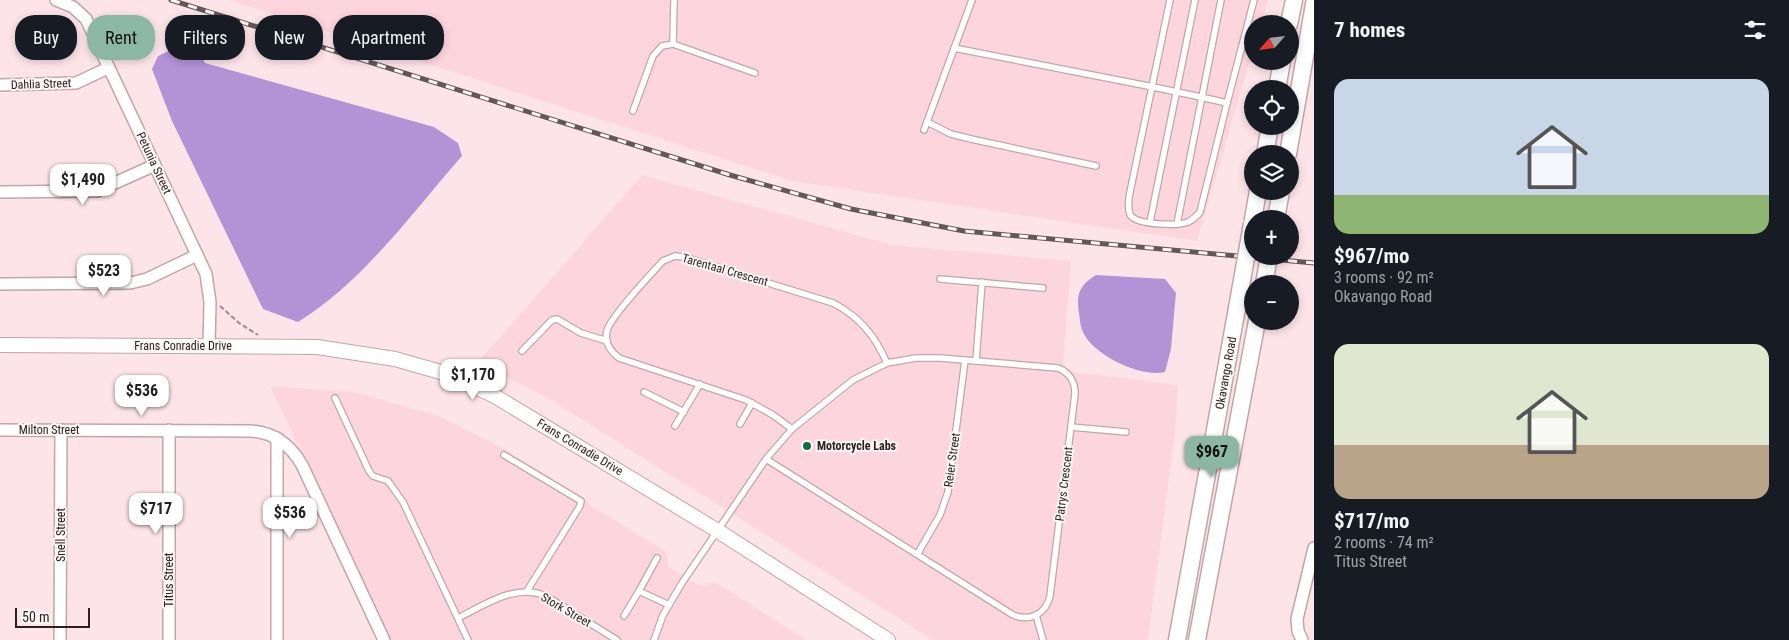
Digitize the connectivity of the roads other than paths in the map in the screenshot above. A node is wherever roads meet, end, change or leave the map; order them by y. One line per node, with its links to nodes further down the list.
1 (56, 0): 13 (street, Petunia Street)
2 (674, 0): 11 (lane)
3 (972, 0): 12 (lane)
4 (1170, 0): 16 (lane)
5 (1195, 0): 17 (lane)
6 (1221, 0): 18 (lane)
7 (1254, 0): 19 (lane)
8 (1294, 0): 10 (main road)
9 (1314, 4): 23 (main road)
10 (1291, 15)
11 (673, 44): 14 (lane); 20 (lane)
12 (954, 48): 16 (lane); 21 (lane)
13 (108, 68): 15 (street, Dahlia Street); 24 (street, Petunia Street)
14 (755, 73)
15 (0, 85)
16 (1152, 87): 17 (lane); 27 (lane)
17 (1177, 92): 18 (lane); 27 (lane)
18 (1201, 97): 19 (lane); 28 (lane)
19 (1227, 103): 28 (lane)
20 (633, 111)
21 (927, 122): 22 (lane); 25 (lane)
22 (924, 130)
23 (1290, 145)
24 (155, 165): 26 (street); 29 (street, Petunia Street)
25 (1096, 166)
26 (0, 192)
27 (1150, 222): 28 (lane)
28 (1177, 224)
29 (197, 255): 33 (street); 38 (street, Petunia Street)
30 (1245, 265): 78 (main road, Okavango Road, bridge)
31 (940, 279): 32 (lane)
32 (982, 282): 34 (lane); 41 (lane)
33 (0, 284)
34 (1043, 288)
35 (1255, 330): 79 (main road, Okavango Road)
36 (607, 341): 39 (lane); 42 (lane, Tarentaal Crescent); 43 (lane)
37 (0, 345): 38 (street, Frans Conradie Drive)
38 (209, 346): 59 (street, Frans Conradie Drive)
39 (522, 351)
40 (965, 360): 41 (lane, Patrys Crescent); 42 (lane, Patrys Crescent); 61 (lane, Reier Street)
41 (976, 361): 50 (lane, Patrys Crescent)
42 (886, 363): 51 (lane, Patrys Crescent)
43 (700, 384): 46 (lane); 47 (lane)
44 (644, 392): 47 (lane)
45 (334, 398): 68 (lane)
46 (752, 403): 48 (lane); 51 (lane)
47 (684, 412): 49 (lane)
48 (740, 424)
49 (676, 426)
50 (1071, 427): 55 (lane); 66 (lane, Patrys Crescent)
51 (792, 429): 58 (lane, Patrys Crescent)
52 (0, 430): 53 (street, Milton Street)
53 (61, 430): 54 (street, Milton Street); 69 (street, Snell Street)
54 (169, 430): 56 (street, Milton Street); 70 (street, Titus Street)
55 (1126, 432)
56 (277, 438): 71 (street); 72 (street)
57 (504, 455): 63 (lane)
58 (766, 460): 59 (lane, Patrys Crescent); 61 (lane)
59 (718, 531): 65 (lane, Patrys Crescent); 76 (street, Frans Conradie Drive)
60 (1314, 548): 80 (street)
61 (918, 553): 66 (lane)
62 (658, 558): 64 (lane)
63 (527, 591): 68 (lane, Stork Street); 74 (lane, Stork Street)
64 (639, 591): 65 (lane); 67 (lane)
65 (669, 605): 75 (lane, Patrys Crescent)
66 (1036, 615): 77 (lane)
67 (624, 616)
68 (458, 618): 73 (lane)
69 (60, 640)
70 (169, 640)
71 (277, 640)
72 (384, 640)
73 (468, 640)
74 (617, 640)
75 (654, 640)
76 (888, 640)
77 (1043, 640)
78 (1177, 640)
79 (1198, 640)
80 (1302, 640)

